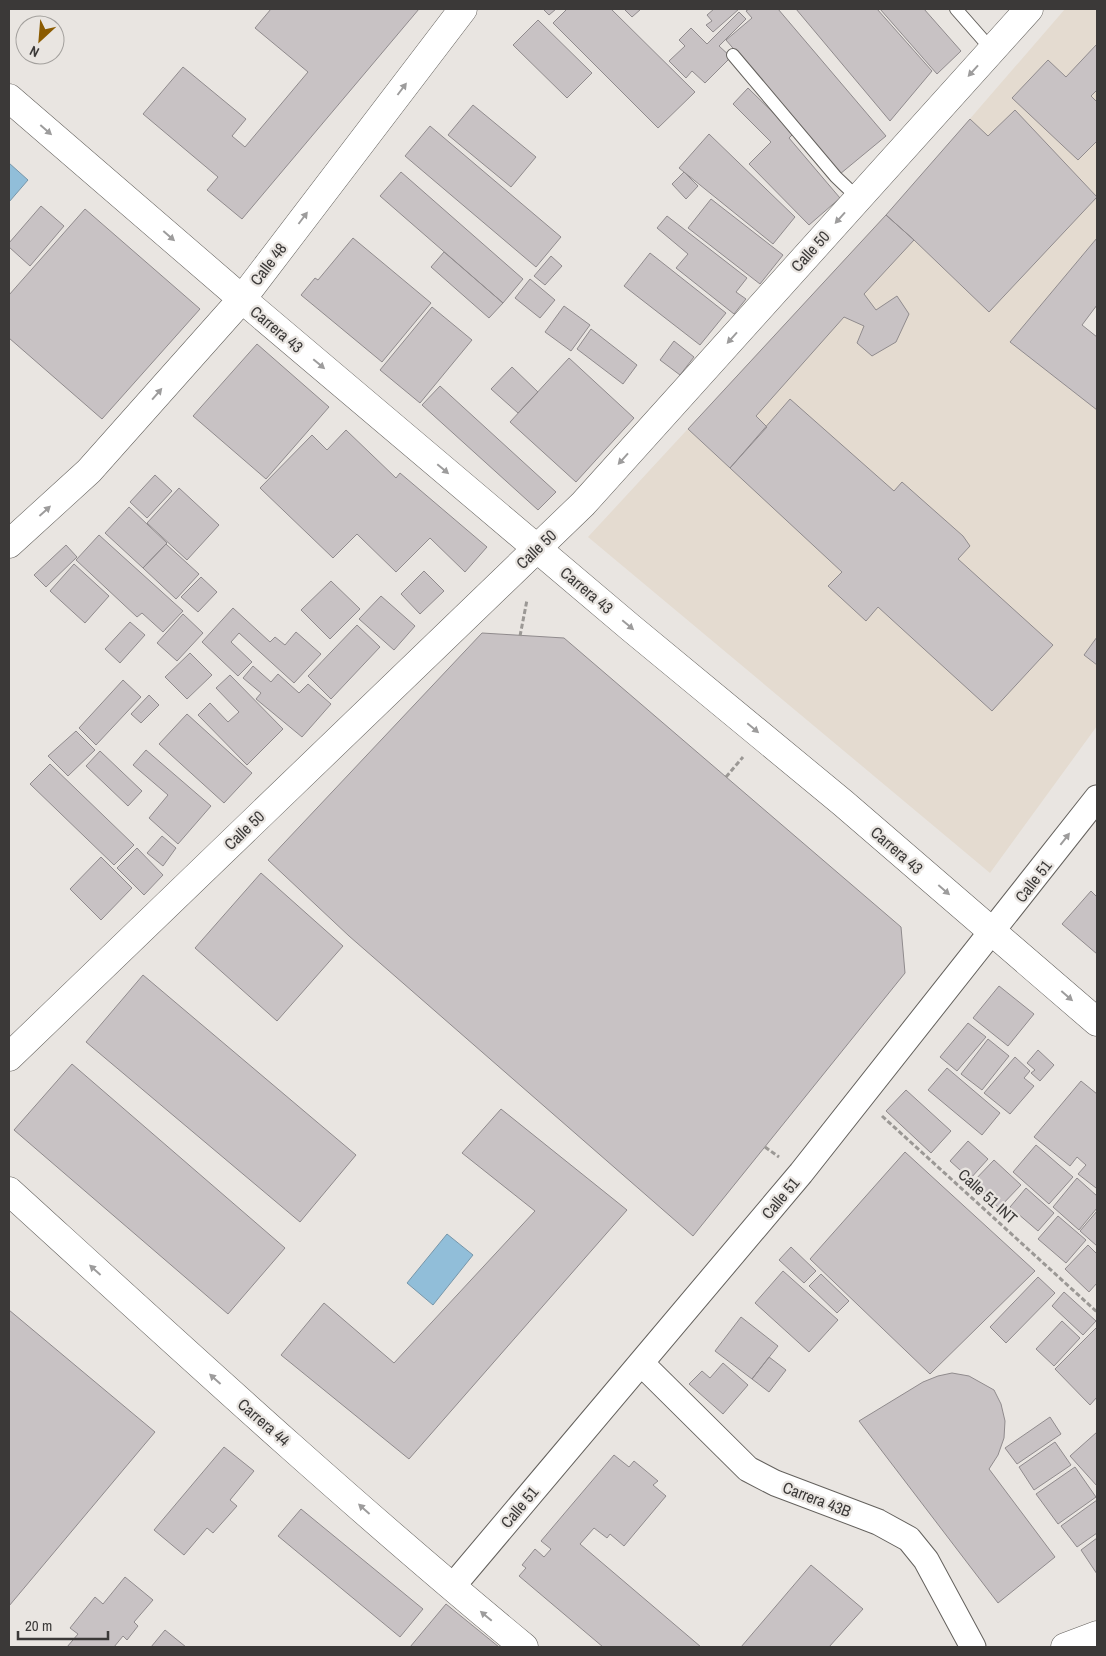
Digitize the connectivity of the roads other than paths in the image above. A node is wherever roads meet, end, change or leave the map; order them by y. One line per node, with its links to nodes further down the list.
1 (463, 9): 8 (street, Calle 48, one-way to 1)
2 (956, 9): 4 (lane)
3 (1029, 9): 4 (street, Calle 50)
4 (992, 50): 7 (street, Calle 50, one-way to 7)
5 (733, 56): 7 (lane)
6 (9, 98): 8 (street, Carrera 43, one-way to 8)
7 (858, 198): 10 (street, Calle 50, one-way to 10)
8 (242, 299): 9 (street, Calle 48, one-way to 8); 10 (street, Carrera 43, one-way to 10)
9 (9, 544)
10 (538, 548): 12 (street, Carrera 43, one-way to 12); 14 (street, Calle 50)
11 (1097, 798): 12 (street, Calle 51, one-way to 11)
12 (992, 933): 13 (street, Carrera 43, one-way to 13); 16 (street, Calle 51)
13 (1097, 1022)
14 (9, 1057)
15 (9, 1191): 17 (street, Carrera 44, one-way to 15)
16 (641, 1363): 17 (street, Calle 51); 20 (street, Carrera 43B)
17 (452, 1587): 19 (street, Carrera 44, one-way to 17)
18 (1097, 1634): 21 (street)
19 (524, 1647)
20 (973, 1647)
21 (1065, 1647)

